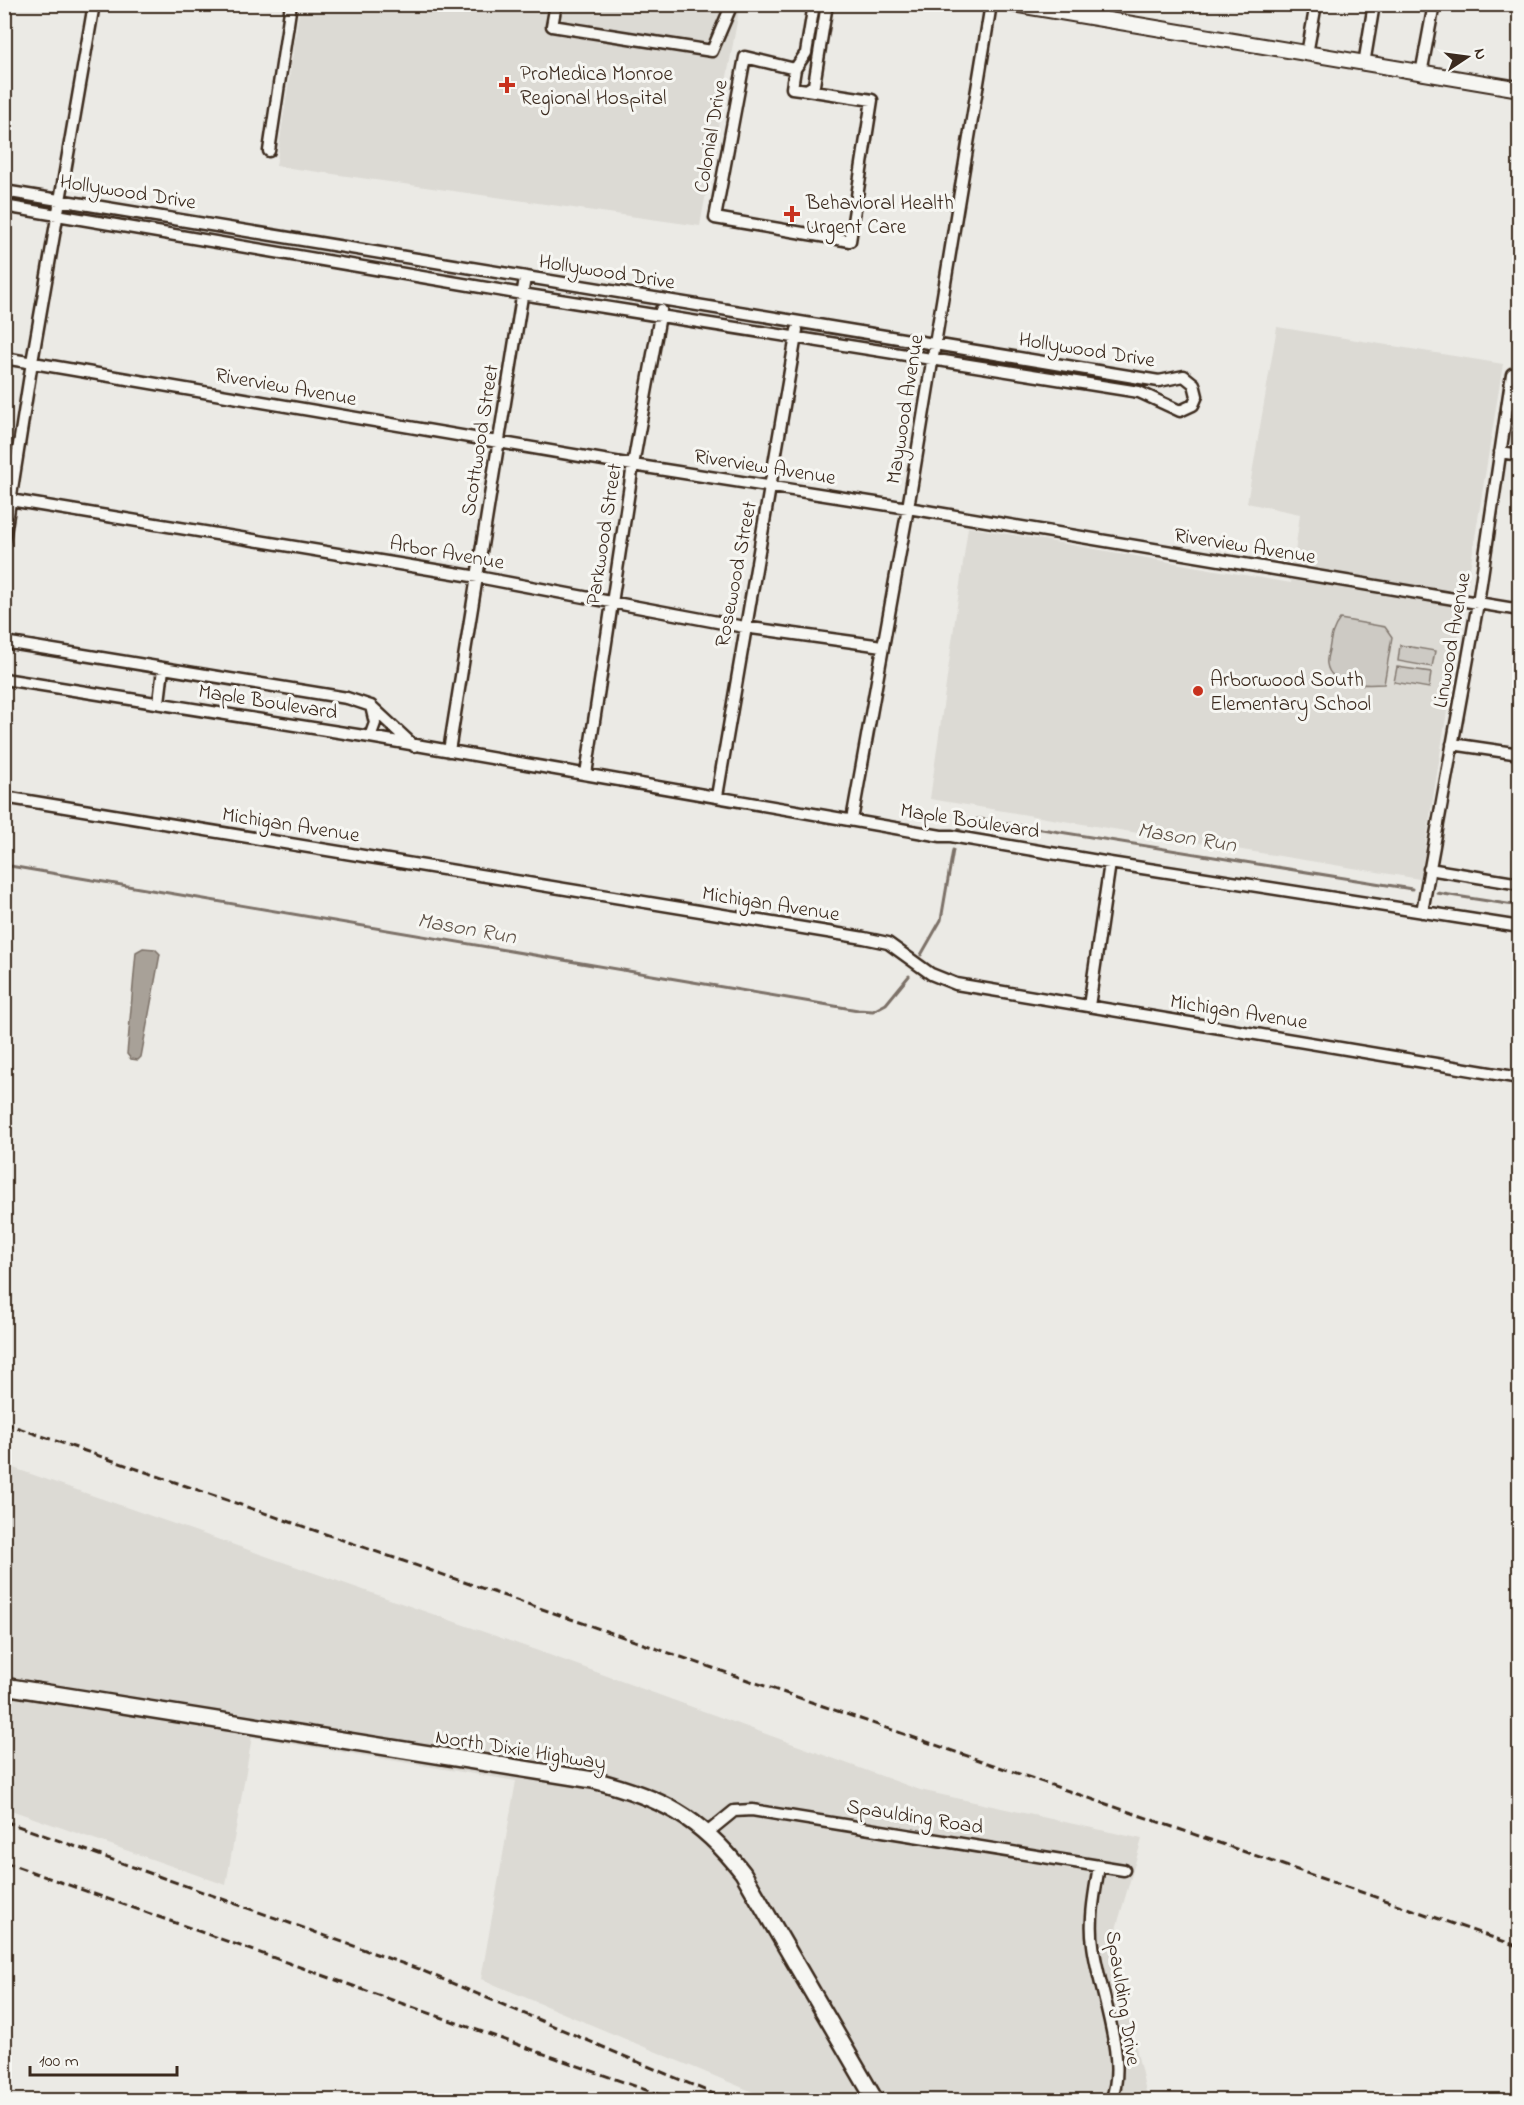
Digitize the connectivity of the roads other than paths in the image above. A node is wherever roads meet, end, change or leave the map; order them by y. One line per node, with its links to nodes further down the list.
1 (94, 4): 22 (street)
2 (291, 4): 20 (street)
3 (556, 4): 4 (street)
4 (732, 4)
5 (814, 4): 16 (street)
6 (827, 4): 19 (street)
7 (991, 4): 31 (street, Maywood Avenue)
8 (1014, 4): 13 (street)
9 (1103, 4): 13 (street)
10 (1316, 4): 14 (street)
11 (1374, 4): 15 (street)
12 (1434, 4): 17 (street)
13 (1101, 20): 14 (street)
14 (1307, 54): 15 (street)
15 (1364, 64): 17 (street)
16 (795, 69): 19 (street); 19 (street, Colonial Drive)
17 (1421, 74): 18 (street)
18 (1520, 89)
19 (807, 90)
20 (269, 151)
21 (4, 191): 22 (street, Hollywood Drive)
22 (61, 200): 24 (street); 25 (street, Hollywood Drive)
23 (4, 206): 24 (street, Hollywood Drive)
24 (58, 215): 26 (street, Hollywood Drive); 34 (street)
25 (525, 278): 26 (street, Scottwood Street); 27 (street, Hollywood Drive)
26 (522, 294): 28 (street, Hollywood Drive); 36 (street, Scottwood Street)
27 (663, 300): 28 (street, Parkwood Street); 29 (street, Hollywood Drive)
28 (660, 315): 30 (street, Hollywood Drive); 39 (street, Parkwood Street)
29 (799, 322): 30 (street, Rosewood Street); 31 (street, Hollywood Drive)
30 (796, 336): 33 (street, Hollywood Drive); 40 (street, Rosewood Street)
31 (933, 345): 33 (street, Maywood Avenue); 33 (street, Hollywood Drive)
32 (4, 358): 34 (street, Riverview Avenue)
33 (931, 360): 42 (street, Maywood Avenue)
34 (33, 362): 36 (street, Riverview Avenue); 41 (street)
35 (1512, 374): 37 (street, Linwood Avenue)
36 (499, 442): 39 (street, Riverview Avenue); 44 (street, Scottwood Street)
37 (1500, 452): 38 (street); 46 (street, Linwood Avenue)
38 (1520, 454)
39 (633, 465): 40 (street, Riverview Avenue); 45 (street, Parkwood Street)
40 (771, 488): 42 (street, Riverview Avenue); 48 (street, Rosewood Street)
41 (8, 499): 43 (street); 44 (street, Arbor Avenue)
42 (908, 508): 46 (street, Riverview Avenue); 50 (street, Maywood Avenue)
43 (4, 540)
44 (478, 577): 45 (street, Arbor Avenue); 58 (street, Scottwood Street)
45 (612, 602): 48 (street, Arbor Avenue); 60 (street, Parkwood Street)
46 (1478, 603): 47 (street, Riverview Avenue); 56 (street, Linwood Avenue)
47 (1520, 610)
48 (744, 627): 50 (street, Arbor Avenue); 61 (street, Rosewood Street)
49 (4, 642): 51 (street, Maple Boulevard)
50 (882, 646): 63 (street, Maywood Avenue)
51 (163, 669): 53 (street); 54 (street, Maple Boulevard)
52 (4, 679): 53 (street, Maple Boulevard)
53 (159, 702): 55 (street, Maple Boulevard)
54 (370, 706): 55 (street); 57 (street, Maple Boulevard)
55 (370, 738): 57 (street, Maple Boulevard)
56 (1452, 744): 59 (street); 65 (street, Linwood Avenue)
57 (415, 746): 58 (street, Maple Boulevard)
58 (448, 751): 60 (street, Maple Boulevard)
59 (1520, 754)
60 (586, 774): 61 (street, Maple Boulevard)
61 (717, 796): 63 (street, Maple Boulevard)
62 (4, 797): 69 (street, Michigan Avenue)
63 (852, 820): 64 (street, Maple Boulevard)
64 (1110, 863): 67 (street, Maple Boulevard); 69 (street)
65 (1429, 869): 66 (street); 67 (street, Linwood Avenue)
66 (1520, 884)
67 (1422, 912): 68 (street, Maple Boulevard)
68 (1520, 927)
69 (1089, 1006): 70 (street, Michigan Avenue)
70 (1520, 1078)
71 (4, 1686): 72 (main road, North Dixie Highway)
72 (707, 1833): 73 (street, Spaulding Road); 75 (main road, North Dixie Highway)
73 (1099, 1866): 74 (street, Spaulding Road); 76 (street, Spaulding Drive)
74 (1124, 1870)
75 (875, 2100)
76 (1111, 2100)

